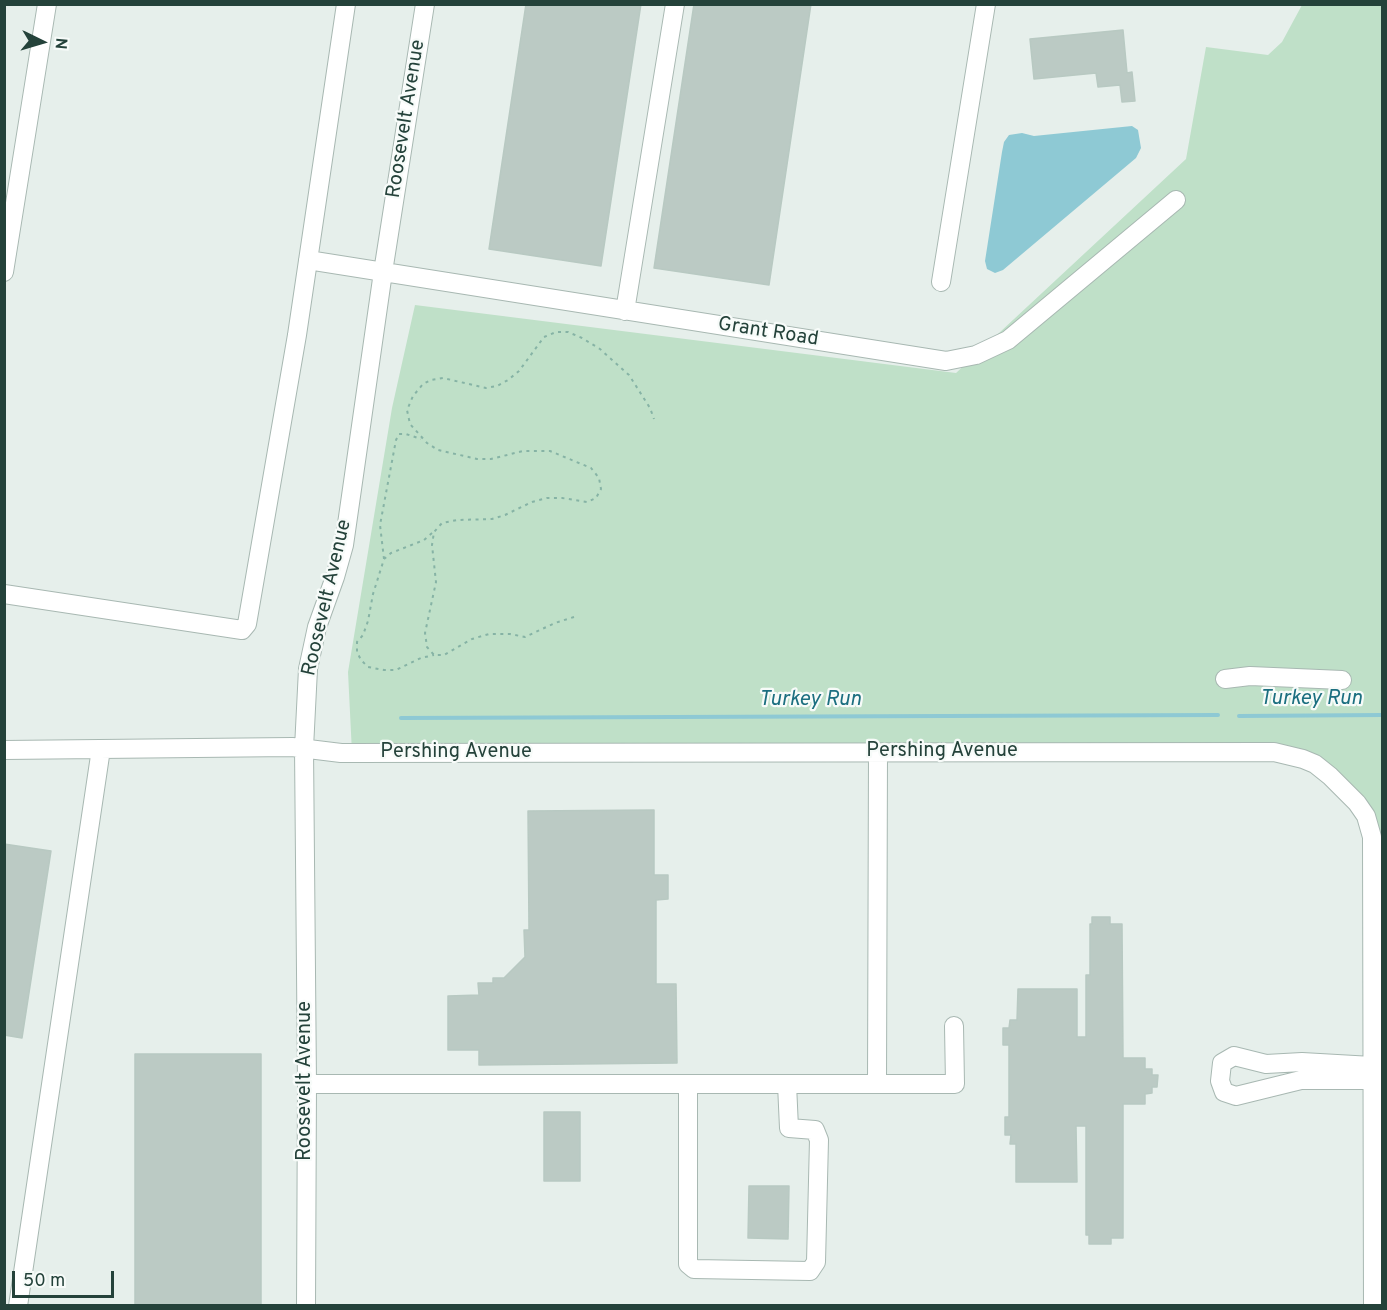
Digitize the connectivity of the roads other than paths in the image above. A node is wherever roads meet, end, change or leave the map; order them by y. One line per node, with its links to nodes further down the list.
1 (47, 4): 8 (street)
2 (346, 4): 7 (street)
3 (425, 4): 9 (street, Roosevelt Avenue)
4 (675, 4): 11 (street)
5 (986, 4): 10 (street)
6 (1176, 200): 11 (street, Grant Road)
7 (308, 260): 9 (street, Grant Road); 12 (street)
8 (4, 272)
9 (383, 272): 11 (street, Grant Road); 15 (street, Roosevelt Avenue)
10 (941, 282)
11 (625, 311)
12 (4, 594)
13 (1225, 679): 14 (street)
14 (1342, 680)
15 (304, 748): 17 (street, Pershing Avenue); 18 (street, Pershing Avenue); 23 (street, Roosevelt Avenue)
16 (4, 750): 17 (street, Pershing Avenue)
17 (101, 750): 29 (street)
18 (878, 752): 19 (street, Pershing Avenue); 26 (street)
19 (1377, 854): 20 (street, Pershing Avenue)
20 (1377, 917): 22 (street, Pershing Avenue)
21 (954, 1026): 26 (street)
22 (1372, 1073): 22 (street); 27 (street, Pershing Avenue)
23 (307, 1084): 24 (street); 30 (street, Roosevelt Avenue)
24 (688, 1084): 25 (street); 25 (street)
25 (788, 1084): 26 (street)
26 (877, 1084)
27 (1378, 1239): 28 (street, Pershing Avenue)
28 (1378, 1278): 31 (street, Pershing Avenue)
29 (18, 1305)
30 (306, 1305)
31 (1374, 1305)

